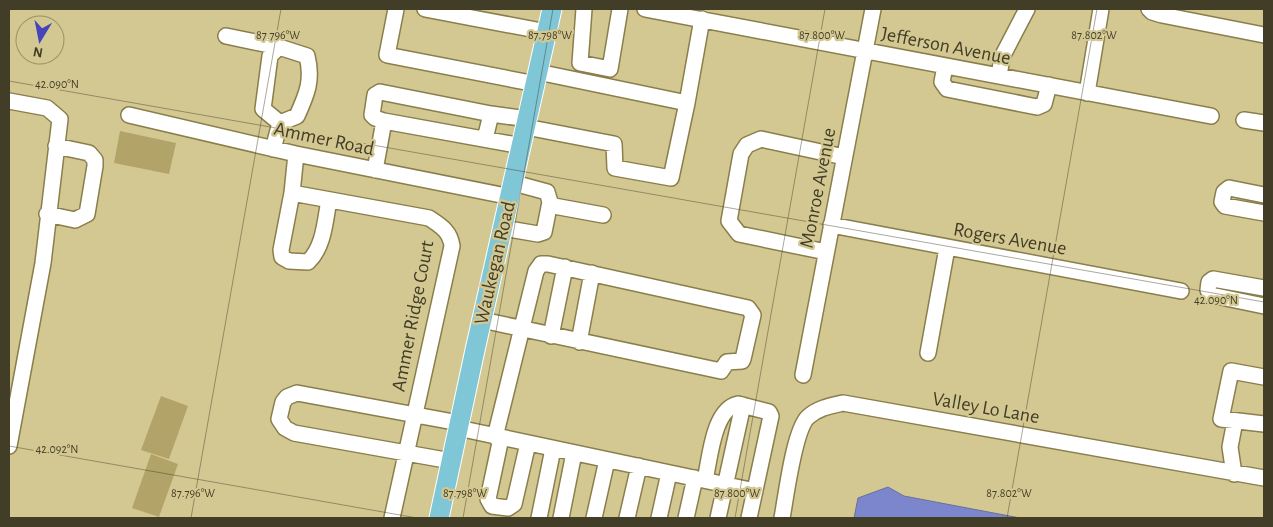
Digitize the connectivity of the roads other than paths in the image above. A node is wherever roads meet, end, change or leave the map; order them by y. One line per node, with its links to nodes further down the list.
1 (396, 9): 20 (street)
2 (425, 9): 13 (street)
3 (552, 9): 13 (main road, Waukegan Road)
4 (584, 9): 5 (street)
5 (620, 9)
6 (645, 9): 11 (street, Jefferson Avenue)
7 (873, 9): 17 (street, Monroe Avenue)
8 (1027, 9): 19 (street)
9 (1101, 9): 22 (street)
10 (1149, 9): 14 (street)
11 (686, 12): 12 (street, Jefferson Avenue)
12 (707, 16): 17 (street, Jefferson Avenue); 24 (street)
13 (547, 32): 20 (main road, Waukegan Road)
14 (1264, 35)
15 (226, 36): 16 (street)
16 (279, 47): 30 (street); 30 (street)
17 (865, 50): 18 (street, Jefferson Avenue); 38 (street, Monroe Avenue)
18 (945, 66): 19 (street, Jefferson Avenue); 21 (street)
19 (998, 76): 21 (street, Jefferson Avenue)
20 (537, 78): 24 (street); 31 (main road, Waukegan Road)
21 (1049, 86): 22 (street, Jefferson Avenue)
22 (1087, 93): 27 (street, Jefferson Avenue)
23 (9, 101): 34 (street)
24 (688, 103): 31 (street)
25 (491, 114): 29 (street); 31 (street); 33 (street)
26 (129, 115): 36 (street, Ammer Road)
27 (1211, 116)
28 (1244, 120): 32 (street)
29 (384, 121): 33 (street); 39 (street)
30 (280, 123): 36 (street)
31 (527, 123): 35 (main road, Waukegan Road)
32 (1264, 124)
33 (485, 139): 35 (street)
34 (56, 146): 46 (street); 46 (street)
35 (522, 146): 40 (main road, Waukegan Road)
36 (273, 149): 37 (street, Ammer Road)
37 (296, 154): 39 (street, Ammer Road); 41 (street)
38 (844, 157): 48 (street, Monroe Avenue); 51 (street)
39 (375, 170): 40 (street, Ammer Road)
40 (512, 190): 44 (street, Ammer Road); 49 (main road, Waukegan Road)
41 (292, 193): 43 (street, Ammer Ridge Court); 43 (street)
42 (1264, 195): 45 (street)
43 (329, 200): 65 (street, Ammer Ridge Court)
44 (550, 202): 47 (street); 49 (street)
45 (1264, 213)
46 (47, 214): 71 (street)
47 (603, 215)
48 (831, 225): 50 (street, Rogers Avenue); 51 (street, Monroe Avenue)
49 (503, 228): 57 (main road, Waukegan Road)
50 (947, 248): 55 (street, Rogers Avenue); 61 (street)
51 (826, 252): 62 (street, Monroe Avenue)
52 (565, 267): 53 (street); 58 (street); 59 (street)
53 (592, 273): 60 (street); 60 (street)
54 (1264, 288): 56 (street)
55 (1181, 291)
56 (1264, 304)
57 (482, 320): 58 (street); 68 (main road, Waukegan Road)
58 (521, 330): 59 (street); 69 (street)
59 (551, 336): 60 (street)
60 (579, 342)
61 (928, 353)
62 (803, 375)
63 (1264, 377): 66 (street)
64 (743, 405): 81 (street); 82 (street); 83 (street)
65 (414, 414): 68 (street, Ammer Ridge Court); 73 (street, Ammer Ridge Court); 73 (street, Ammer Ridge Court)
66 (1235, 422): 67 (street); 79 (street)
67 (1264, 424)
68 (458, 426): 69 (street, Ammer Ridge Court); 76 (main road, Waukegan Road)
69 (498, 437): 70 (street, Ammer Ridge Court); 70 (street)
70 (528, 443): 72 (street, Ammer Ridge Court)
71 (9, 446)
72 (553, 449): 74 (street, Ammer Ridge Court); 86 (street)
73 (404, 453): 76 (street, Ammer Ridge Court); 84 (street, Ammer Ridge Court)
74 (574, 453): 75 (street, Ammer Ridge Court); 87 (street)
75 (607, 460): 77 (street, Ammer Ridge Court); 88 (street)
76 (451, 461): 85 (main road, Waukegan Road)
77 (639, 466): 78 (street, Ammer Ridge Court); 89 (street)
78 (669, 473): 81 (street, Ammer Ridge Court); 90 (street)
79 (1234, 474): 80 (street, Valley Lo Lane); 94 (street, Valley Lo Lane)
80 (1264, 478)
81 (700, 479): 82 (street, Ammer Ridge Court); 91 (street)
82 (725, 484): 83 (street, Ammer Ridge Court); 92 (street)
83 (755, 490): 93 (street)
84 (392, 518)
85 (439, 518)
86 (539, 518)
87 (560, 518)
88 (594, 518)
89 (626, 518)
90 (658, 518)
91 (686, 518)
92 (718, 518)
93 (748, 518)
94 (782, 518)

